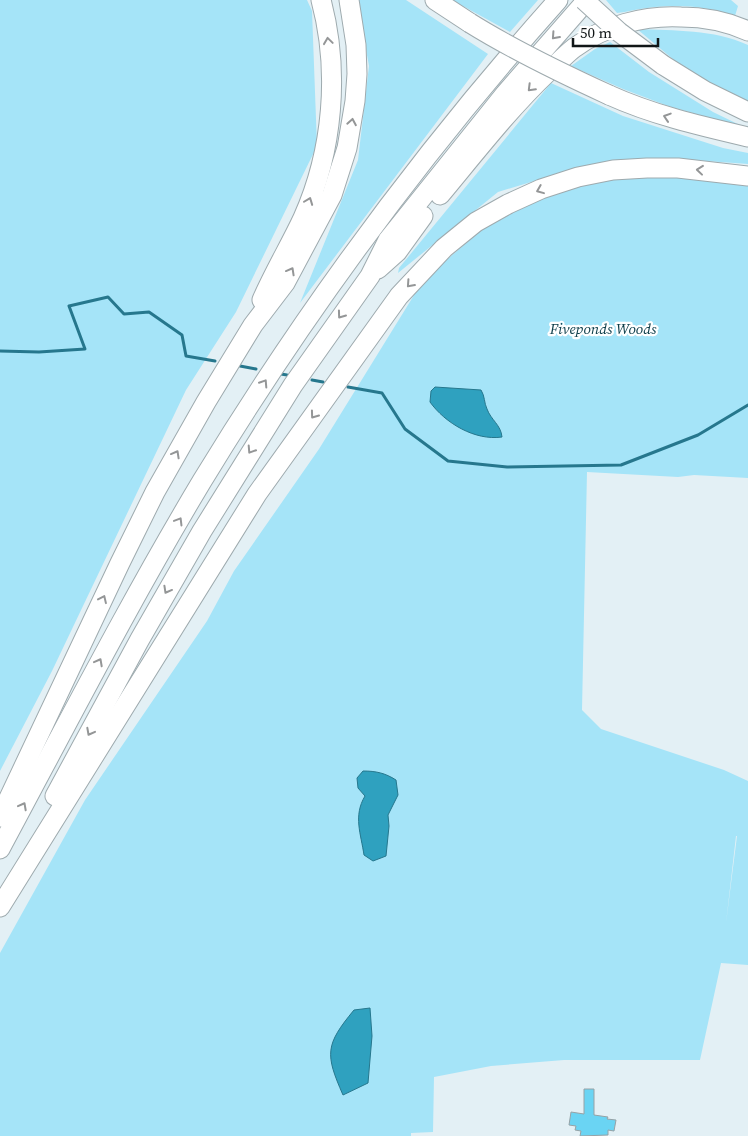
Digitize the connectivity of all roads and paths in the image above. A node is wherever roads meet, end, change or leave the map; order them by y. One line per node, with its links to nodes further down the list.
1 (321, 0): 11 (highway, one-way to 1)
2 (350, 0): 11 (highway, one-way to 2)
3 (435, 0): 8 (highway, one-way to 3, bridge)
4 (558, 0): 13 (highway, one-way to 4)
5 (586, 0): 7 (highway, bridge); 10 (highway, one-way to 10)
6 (748, 31): 10 (highway, one-way to 10)
7 (748, 112)
8 (748, 137)
9 (748, 176): 15 (highway, one-way to 15)
10 (370, 276): 14 (highway, one-way to 14)
11 (253, 325): 12 (highway, one-way to 11)
12 (0, 817)
13 (0, 849)
14 (0, 898)
15 (0, 907)

